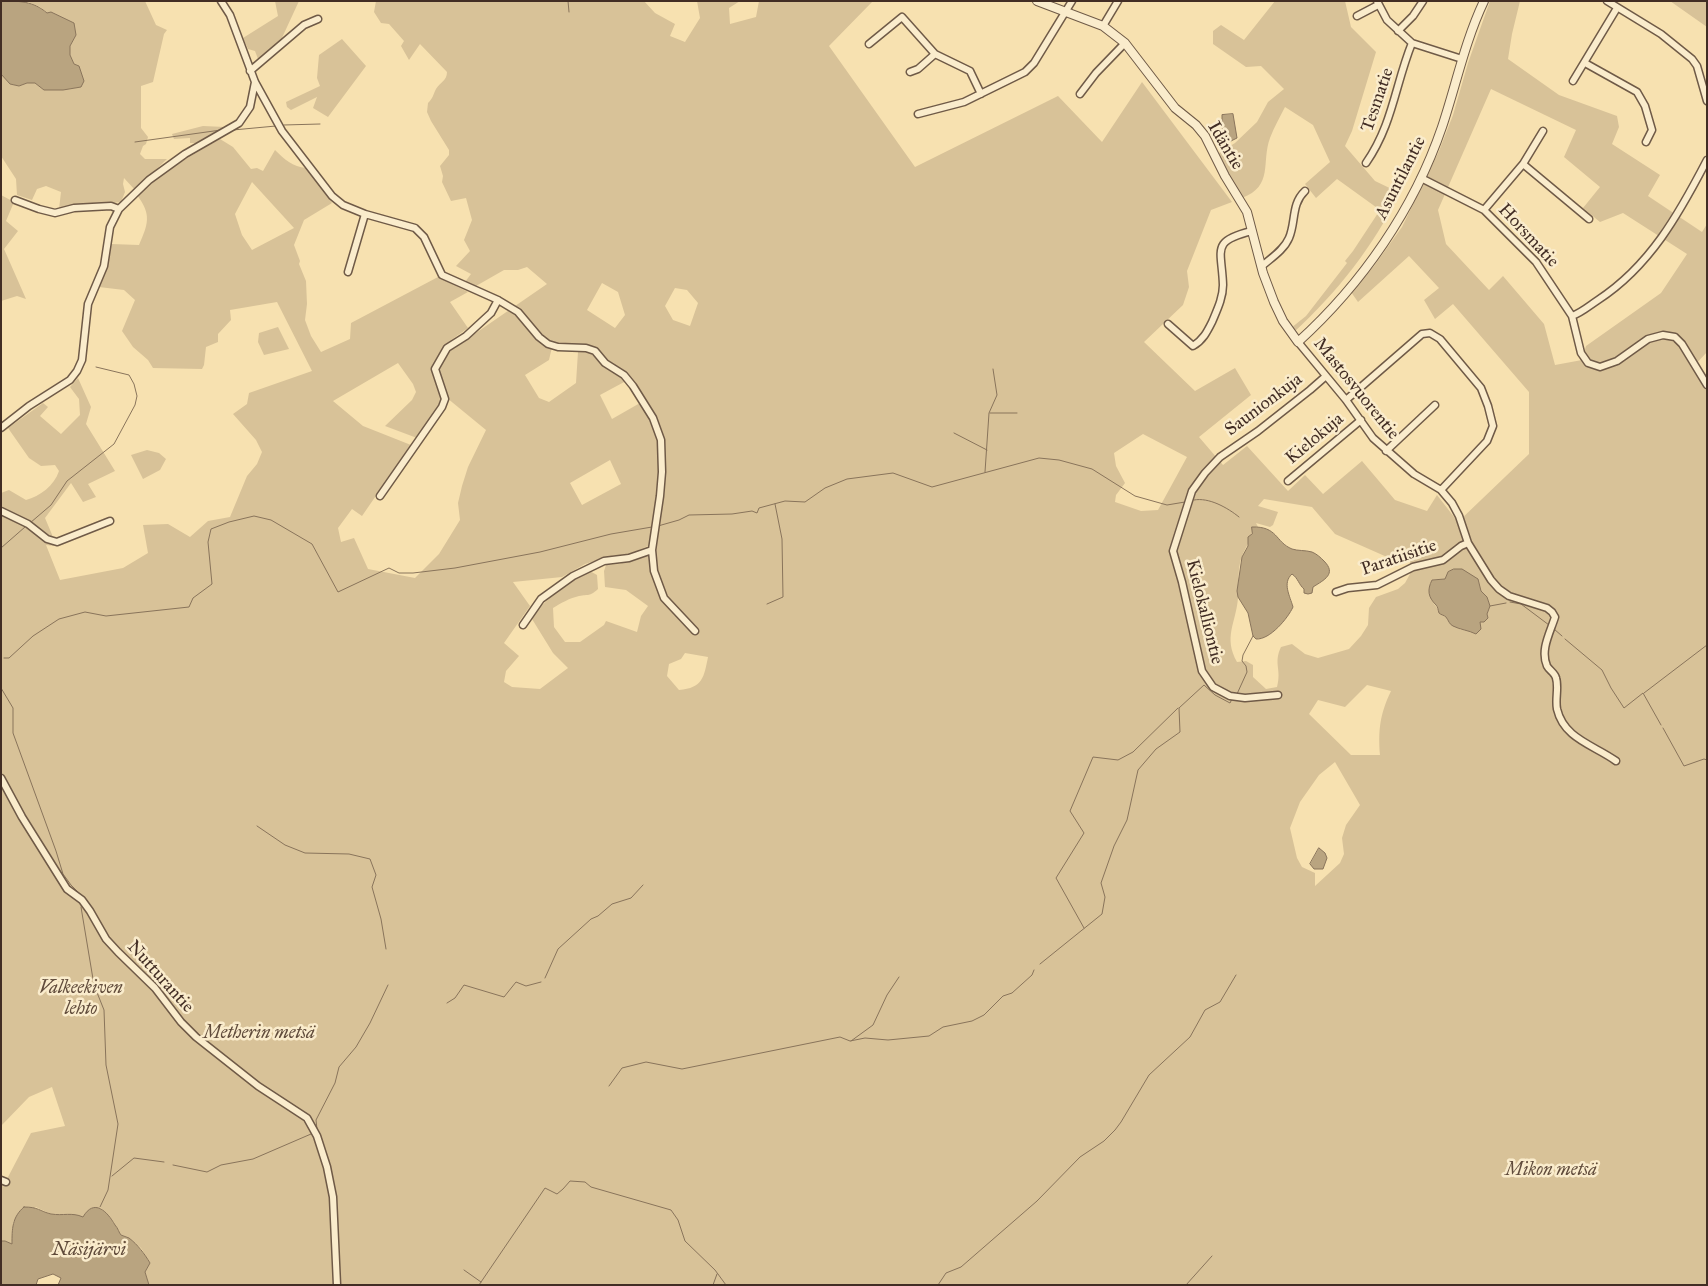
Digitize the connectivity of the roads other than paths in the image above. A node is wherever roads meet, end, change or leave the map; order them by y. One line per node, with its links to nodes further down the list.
1 (221, 1): 21 (street)
2 (1037, 1): 10 (street, Idäntie)
3 (1072, 1): 10 (street)
4 (1118, 1): 13 (street)
5 (1423, 1): 14 (street)
6 (1484, 1): 19 (street, Asuntilantie)
7 (1607, 1): 9 (street)
8 (1378, 3): 11 (street); 14 (street)
9 (1617, 8): 20 (street); 27 (street)
10 (1066, 12): 13 (street, Idäntie); 25 (street)
11 (1357, 16)
12 (318, 19): 21 (street)
13 (1103, 26): 17 (street, Idäntie)
14 (1398, 31): 15 (street)
15 (1412, 43): 19 (street); 32 (street, Tesmatie)
16 (869, 44): 18 (street)
17 (1125, 44): 26 (street); 41 (street, Idäntie)
18 (935, 54): 22 (street); 25 (street)
19 (1462, 59): 34 (street, Asuntilantie)
20 (1585, 63): 24 (street); 30 (street)
21 (250, 70): 23 (street)
22 (910, 72)
23 (255, 82): 37 (street); 39 (street)
24 (1574, 82)
25 (981, 94): 28 (street)
26 (1080, 94)
27 (1707, 101)
28 (918, 114)
29 (1543, 131): 33 (street)
30 (1646, 142)
31 (1707, 160): 45 (street)
32 (1366, 163)
33 (1523, 164): 38 (street); 40 (street)
34 (1421, 178): 38 (street, Horsmatie); 47 (street, Asuntilantie)
35 (1305, 191): 42 (street)
36 (15, 200): 37 (street)
37 (119, 209): 53 (street)
38 (1484, 210): 45 (street, Horsmatie)
39 (365, 214): 43 (street); 44 (street)
40 (1589, 219)
41 (1252, 231): 42 (street, Idäntie); 46 (street)
42 (1262, 266): 47 (street, Idäntie)
43 (348, 272)
44 (498, 300): 58 (street); 62 (street)
45 (1572, 316): 49 (street, Horsmatie)
46 (1168, 324)
47 (1298, 342): 48 (street, Mastosvuorentie)
48 (1326, 376): 50 (street, Mastosvuorentie); 55 (street, Saunionkuja)
49 (1707, 385)
50 (1346, 400): 52 (street, Mastosvuorentie); 57 (street)
51 (1435, 406): 54 (street)
52 (1361, 420): 54 (street, Mastosvuorentie); 56 (street, Kielokuja)
53 (1, 428)
54 (1386, 451): 57 (street, Mastosvuorentie)
55 (1220, 456): 66 (street, Kielokalliontie)
56 (1288, 481)
57 (1440, 490): 61 (street, Mastosvuorentie)
58 (380, 496)
59 (1, 511): 60 (street)
60 (110, 521)
61 (1468, 543): 63 (street, Paratiisitie); 67 (street, Mastosvuorentie)
62 (652, 550): 64 (street); 65 (street)
63 (1336, 592)
64 (523, 625)
65 (695, 631)
66 (1278, 695)
67 (1616, 761)
68 (1, 778): 69 (street, Nutturantie)
69 (337, 1285)

